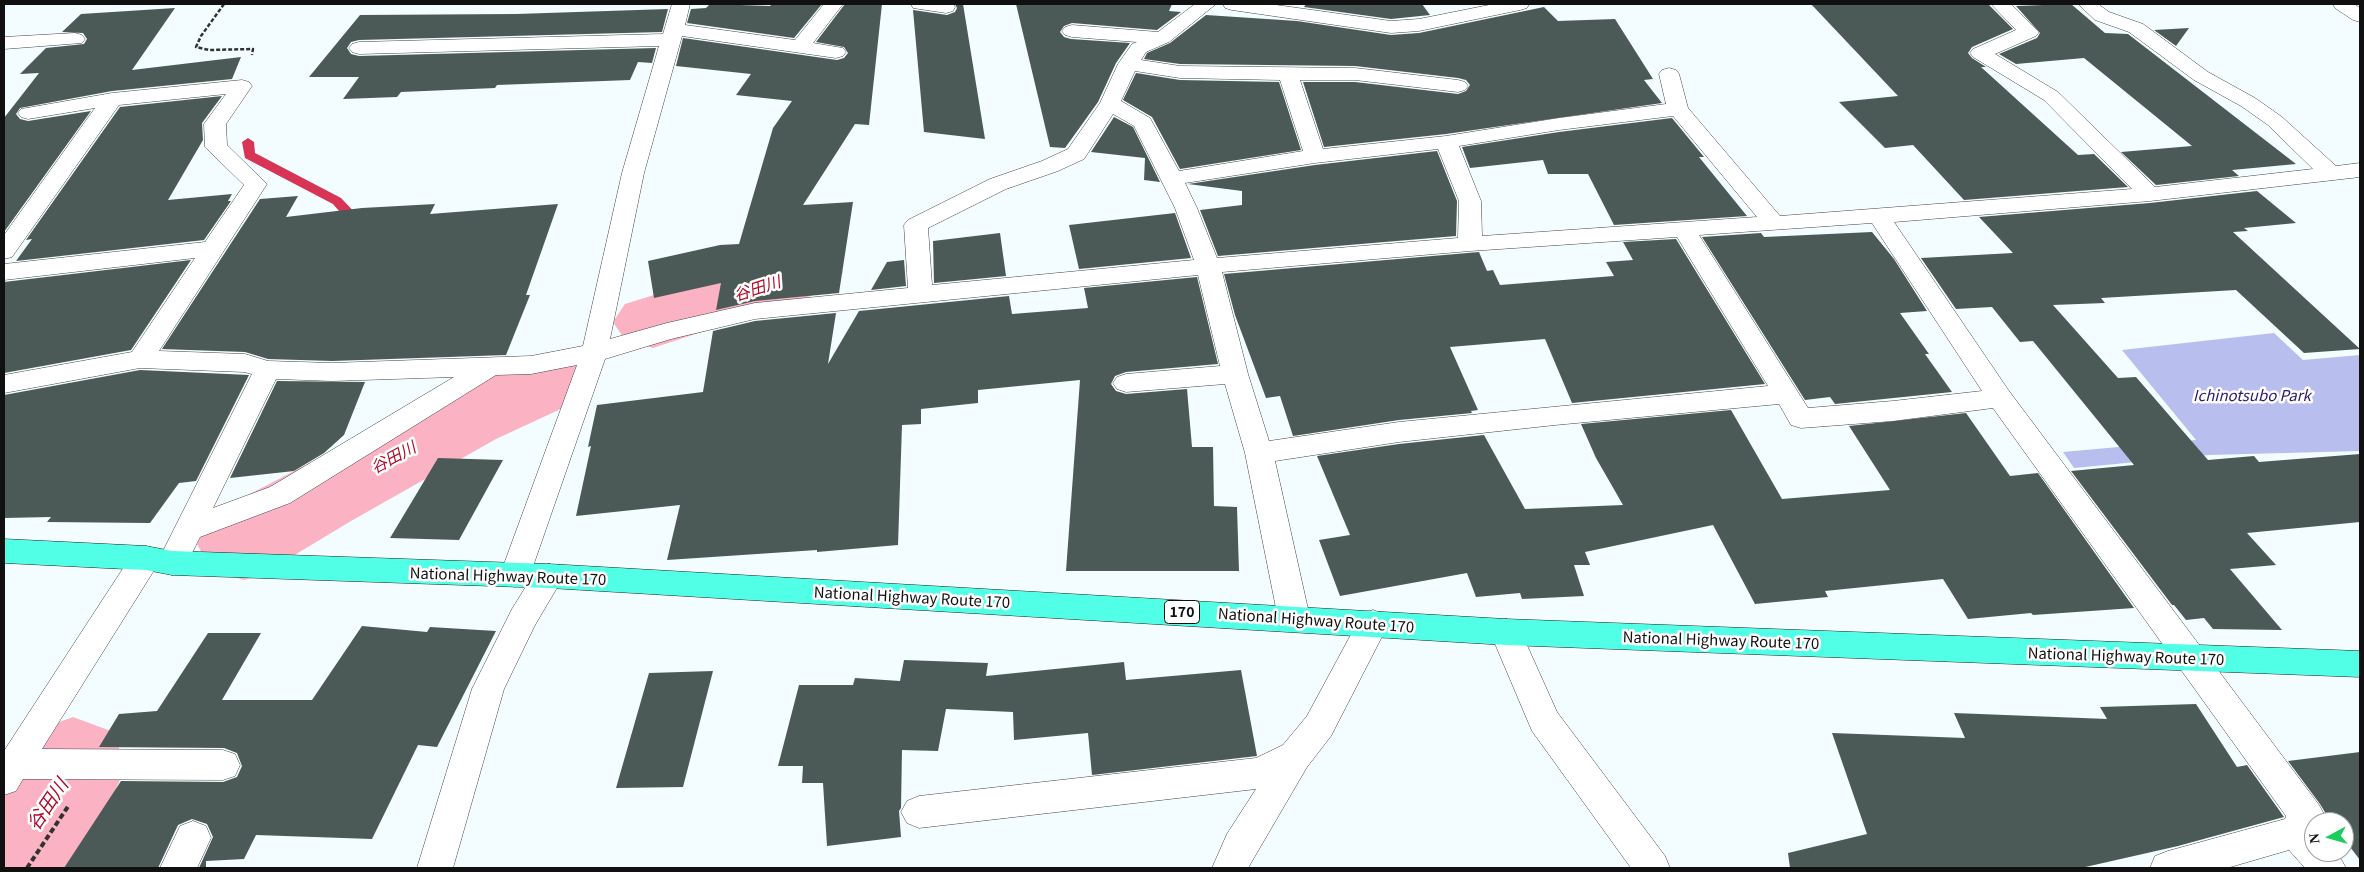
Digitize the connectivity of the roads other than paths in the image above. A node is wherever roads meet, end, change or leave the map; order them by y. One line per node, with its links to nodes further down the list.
1 (681, 4): 13 (street)
2 (834, 4): 17 (street)
3 (920, 4): 10 (street)
4 (1208, 4): 14 (street)
5 (1232, 4): 6 (street)
6 (1520, 4)
7 (2000, 4): 33 (street)
8 (2087, 4): 31 (street)
9 (2342, 4): 11 (street)
10 (946, 7)
11 (2360, 16)
12 (1072, 31): 14 (street)
13 (672, 35): 17 (street); 18 (street); 43 (street)
14 (1162, 38): 20 (street)
15 (75, 39): 16 (street)
16 (4, 43)
17 (800, 47): 19 (street)
18 (359, 48)
19 (836, 52)
20 (1128, 64): 22 (street); 25 (street)
21 (1669, 74): 26 (street)
22 (1288, 75): 23 (street); 29 (street)
23 (1458, 86)
24 (112, 99): 27 (street); 38 (street); 39 (street)
25 (1110, 103): 32 (street); 42 (street)
26 (1678, 109): 28 (street); 35 (street)
27 (28, 113)
28 (1446, 142): 29 (street); 37 (street)
29 (1314, 156): 32 (street)
30 (2360, 170): 31 (street)
31 (2332, 174): 33 (street)
32 (1170, 179): 40 (street)
33 (2150, 194): 34 (street)
34 (1879, 216): 35 (street); 51 (street)
35 (1774, 222): 36 (street)
36 (1682, 228): 37 (street); 50 (street)
37 (1470, 244): 40 (street)
38 (213, 249): 41 (street); 44 (street)
39 (4, 252)
40 (1208, 266): 42 (street); 47 (street)
41 (4, 272)
42 (920, 296): 43 (street)
43 (594, 353): 45 (street); 56 (street)
44 (140, 359): 46 (street); 49 (street)
45 (490, 367): 46 (street); 53 (street)
46 (267, 370): 53 (street)
47 (1235, 374): 48 (street); 52 (street)
48 (1126, 383)
49 (4, 384)
50 (1787, 394): 51 (street); 52 (street)
51 (2000, 398): 61 (street)
52 (1259, 453): 58 (street)
53 (189, 529): 55 (street)
54 (4, 551): 55 (highway, National Highway Route 170 / 170)
55 (160, 560): 56 (highway, National Highway Route 170 / 170); 65 (street)
56 (515, 575): 57 (highway, National Highway Route 170 / 170)
57 (549, 576): 58 (highway, National Highway Route 170 / 170); 68 (street)
58 (1294, 618): 59 (highway, National Highway Route 170 / 170)
59 (1373, 623): 60 (highway, National Highway Route 170 / 170); 63 (street)
60 (1506, 632): 61 (highway, National Highway Route 170 / 170); 70 (street)
61 (2189, 658): 62 (highway, National Highway Route 170 / 170); 67 (street)
62 (2360, 664)
63 (1295, 756): 66 (street); 69 (street)
64 (223, 765): 65 (street)
65 (10, 772)
66 (919, 812)
67 (2296, 832): 71 (street); 72 (street)
68 (435, 868)
69 (1230, 868)
70 (1652, 868)
71 (2168, 868)
72 (2328, 868)

